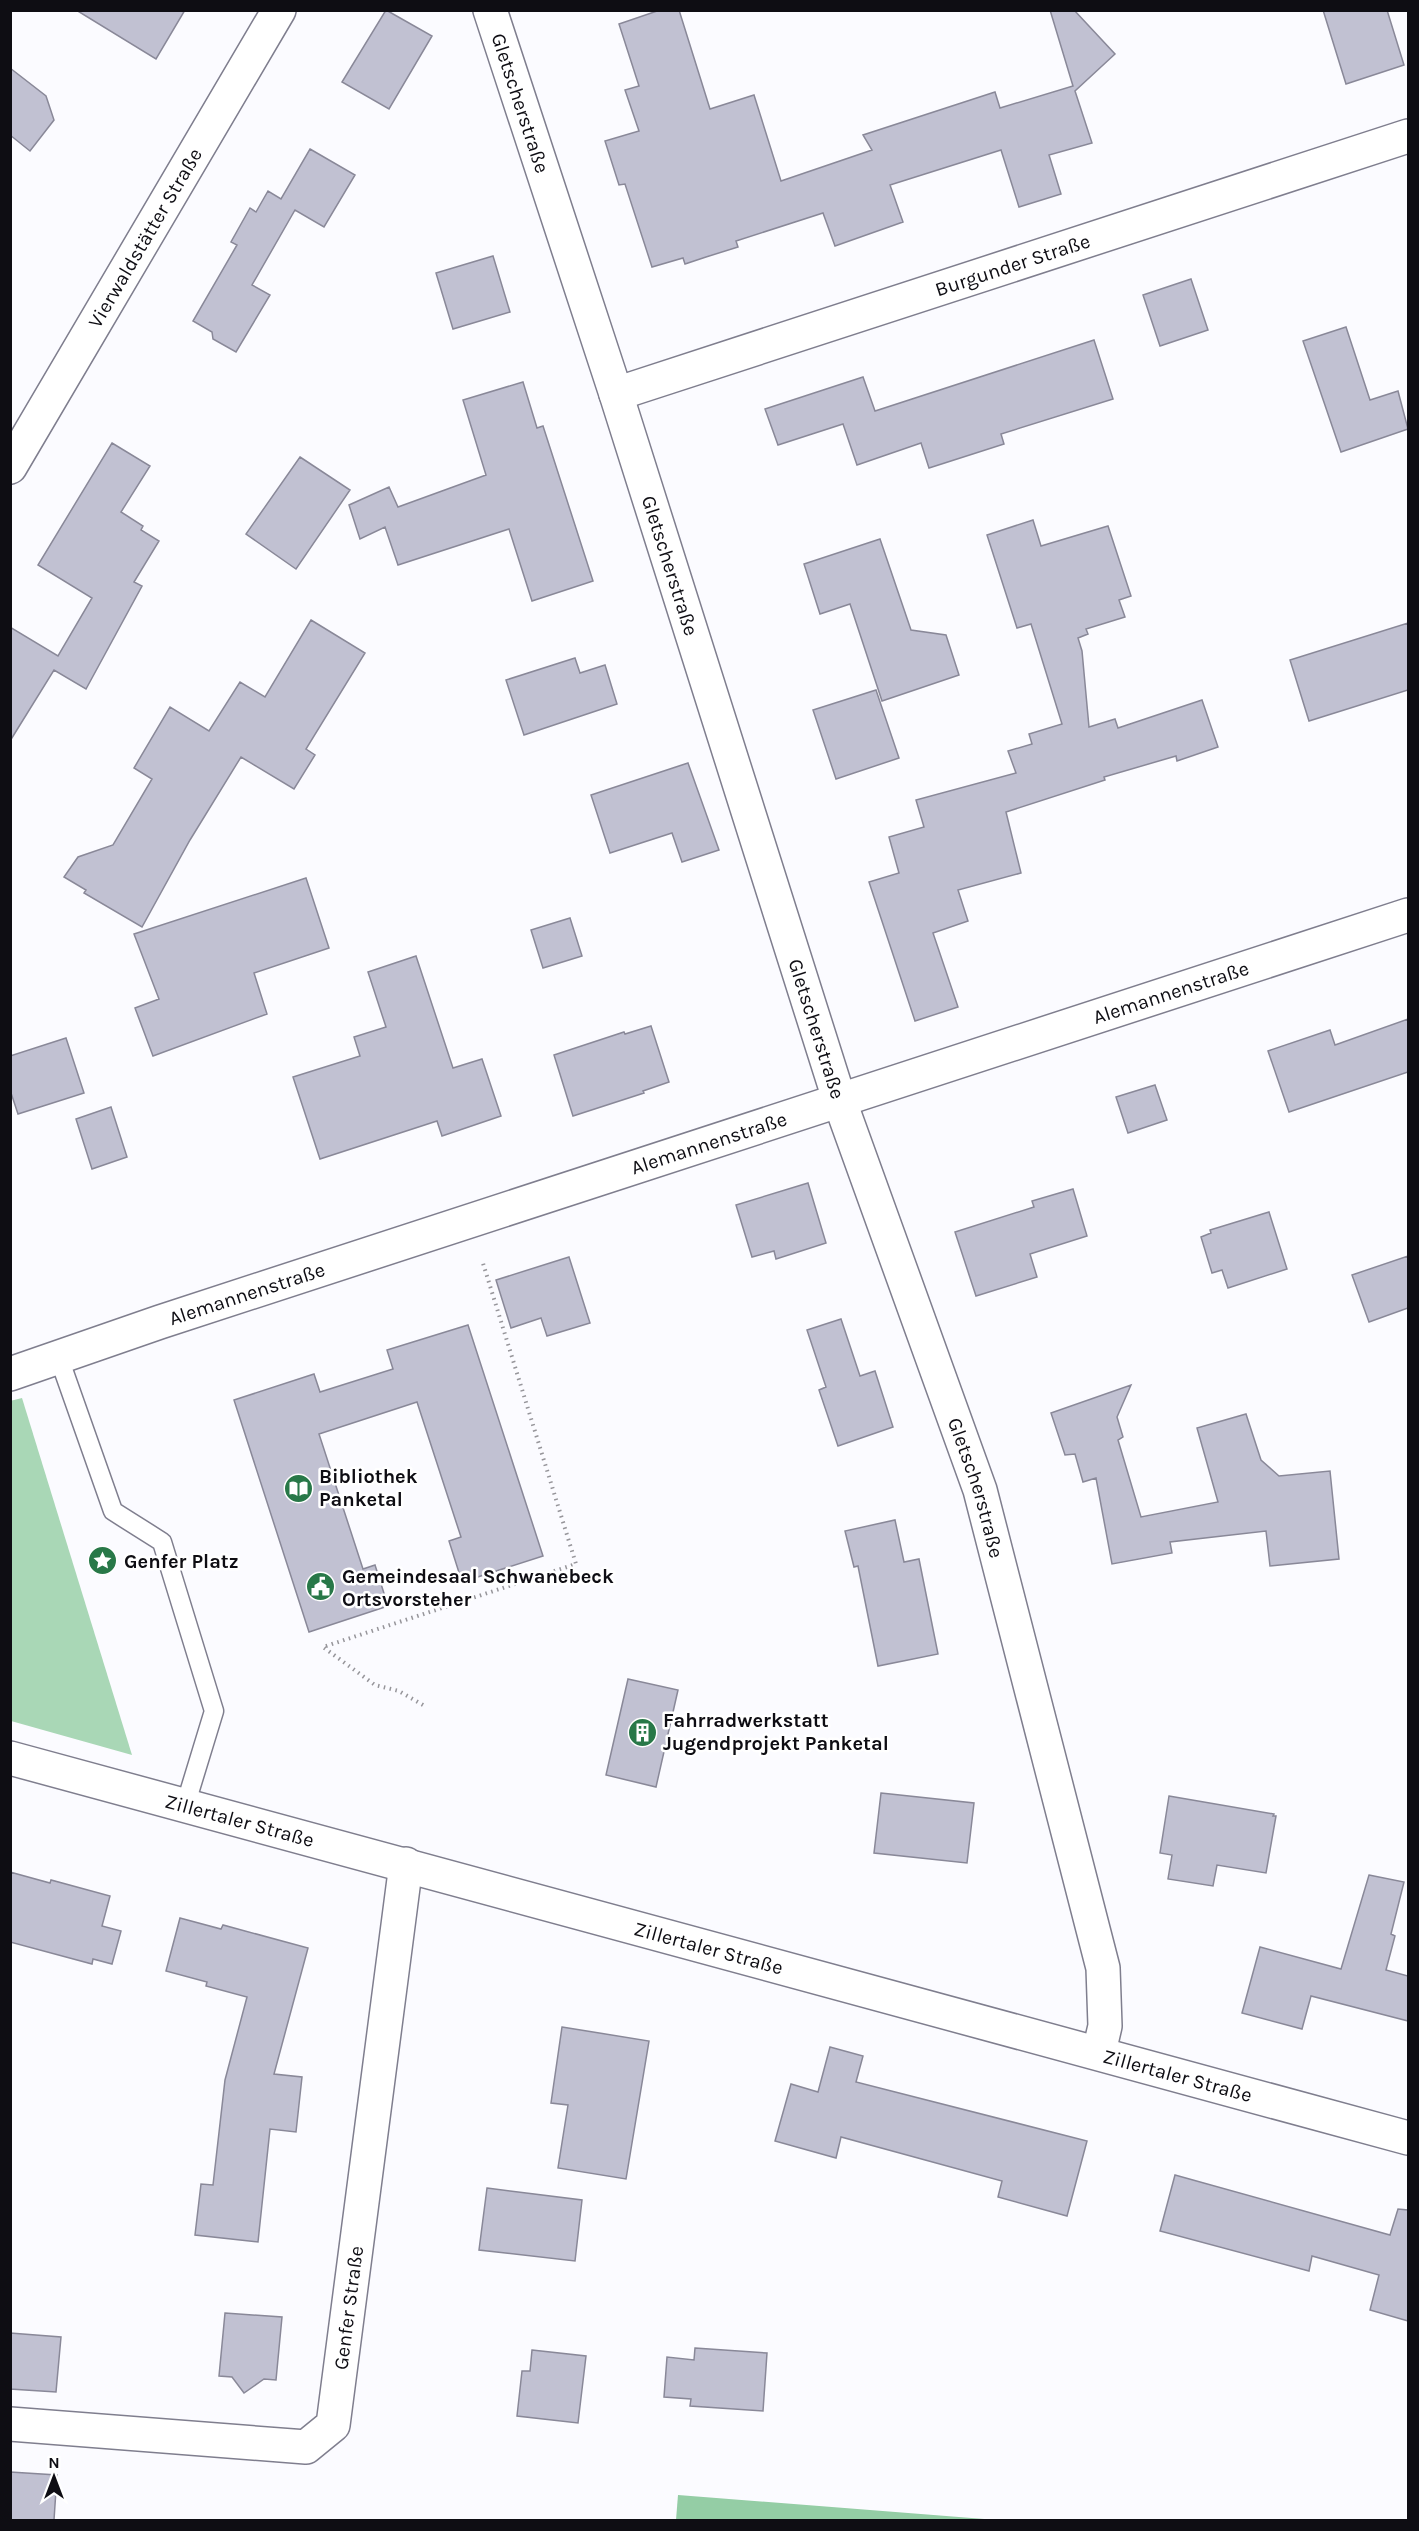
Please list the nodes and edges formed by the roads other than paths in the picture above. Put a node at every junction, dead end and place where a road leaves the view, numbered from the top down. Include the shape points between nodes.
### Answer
1 (279, 10) edge
2 (490, 10) edge
3 (1408, 136) edge
4 (616, 394) junction
5 (10, 467) edge
6 (1408, 915) edge
7 (840, 1102) junction
8 (60, 1358) junction
9 (10, 1374) edge
10 (10, 1758) edge
11 (185, 1806) junction
12 (406, 1864) junction
13 (1099, 2052) junction
14 (1408, 2138) edge
15 (10, 2424) edge

1 - 5 street, Vierwaldstätter Straße
2 - 4 street, Gletscherstraße
3 - 4 street, Burgunder Straße
4 - 7 street, Gletscherstraße
6 - 7 street, Alemannenstraße
7 - 8 street, Alemannenstraße via 160,1322
7 - 13 street, Gletscherstraße via 980,1490 1103,1968 1106,2026
8 - 9 street, Alemannenstraße
8 - 11 lane via 113,1511 162,1542 213,1711
10 - 11 street, Zillertaler Straße
11 - 12 street, Zillertaler Straße
12 - 13 street, Zillertaler Straße
12 - 15 street, Genfer Straße via 333,2425 306,2447
13 - 14 street, Zillertaler Straße

